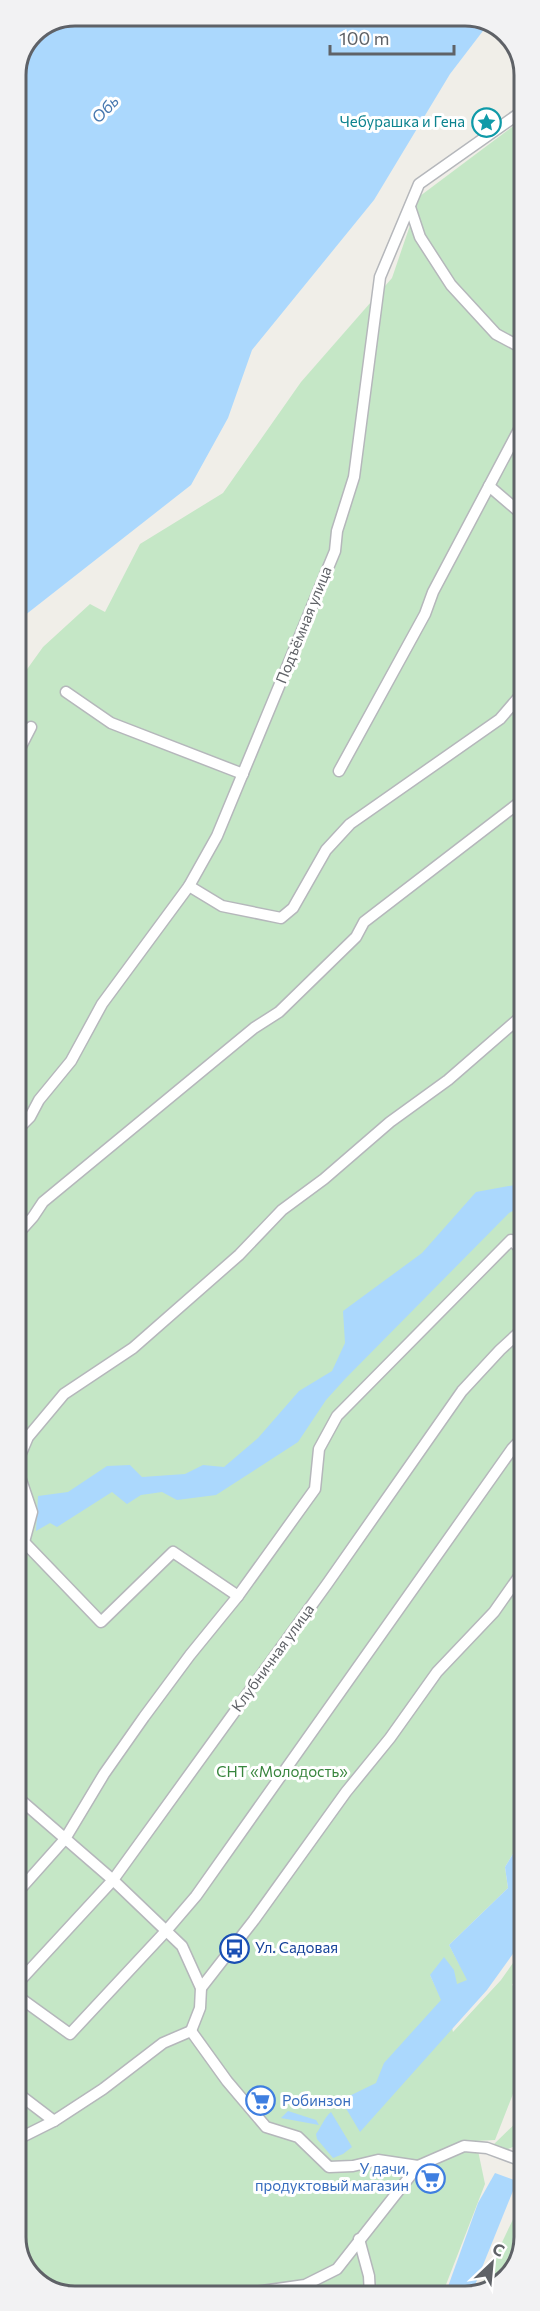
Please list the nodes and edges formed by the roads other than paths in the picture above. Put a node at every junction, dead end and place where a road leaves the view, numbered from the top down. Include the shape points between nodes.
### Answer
1 (514, 117) edge
2 (410, 207) junction
3 (514, 344) edge
4 (514, 439) edge
5 (489, 486) junction
6 (514, 507) edge
7 (66, 692) dead end
8 (514, 703) edge
9 (31, 727) dead end
10 (26, 737) edge
11 (339, 771) dead end
12 (243, 774) junction
13 (514, 807) edge
14 (189, 886) junction
15 (514, 1023) edge
16 (26, 1121) edge
17 (26, 1225) edge
18 (514, 1243) edge
19 (514, 1338) edge
20 (26, 1442) edge
21 (514, 1447) edge
22 (26, 1494) edge
23 (26, 1528) edge
24 (26, 1551) edge
25 (514, 1584) edge
26 (238, 1596) junction
27 (26, 1805) edge
28 (65, 1839) junction
29 (113, 1880) junction
30 (26, 1883) edge
31 (166, 1931) junction
32 (26, 1974) edge
33 (201, 1989) junction
34 (26, 2002) edge
35 (191, 2031) junction
36 (26, 2100) edge
37 (54, 2121) junction
38 (26, 2135) edge
39 (514, 2159) edge
40 (418, 2166) junction
41 (359, 2239) junction
42 (310, 2286) edge
43 (370, 2286) edge

1 - 2 street, Подъёмная улица via 419,184
2 - 3 street via 420,237 451,285 496,334
2 - 12 street, Подъёмная улица via 380,277 354,477 337,531 335,551
4 - 5 street
5 - 6 street
5 - 11 street
7 - 12 street via 111,723
8 - 14 street via 500,719 350,824 326,850 293,908 281,918 222,906
9 - 10 street
12 - 14 street, Подъёмная улица via 217,836
13 - 17 street via 364,922 356,937 279,1012 254,1028 43,1202
14 - 16 street, Подъёмная улица via 102,1004 71,1061
15 - 20 street via 448,1080 282,1210 239,1255 133,1348 64,1394
18 - 26 street via 511,1240 337,1416 319,1449 315,1489
19 - 29 street, Клубничная улица via 462,1391
21 - 31 street via 202,1887
22 - 23 street via 32,1512
24 - 26 street via 101,1622 173,1552
25 - 33 street via 494,1612 437,1671
26 - 28 street via 124,1745
27 - 28 street
28 - 29 street
28 - 30 street
29 - 31 street
29 - 32 street, Клубничная улица
31 - 33 street via 182,1946
31 - 34 street via 70,2034
33 - 35 street via 200,2008
35 - 37 street via 154,2049
35 - 40 street via 266,2127 298,2137 329,2167 378,2160
36 - 37 street
37 - 38 street
39 - 40 street via 487,2148 464,2146
40 - 41 street
41 - 42 street via 337,2269
41 - 43 street

